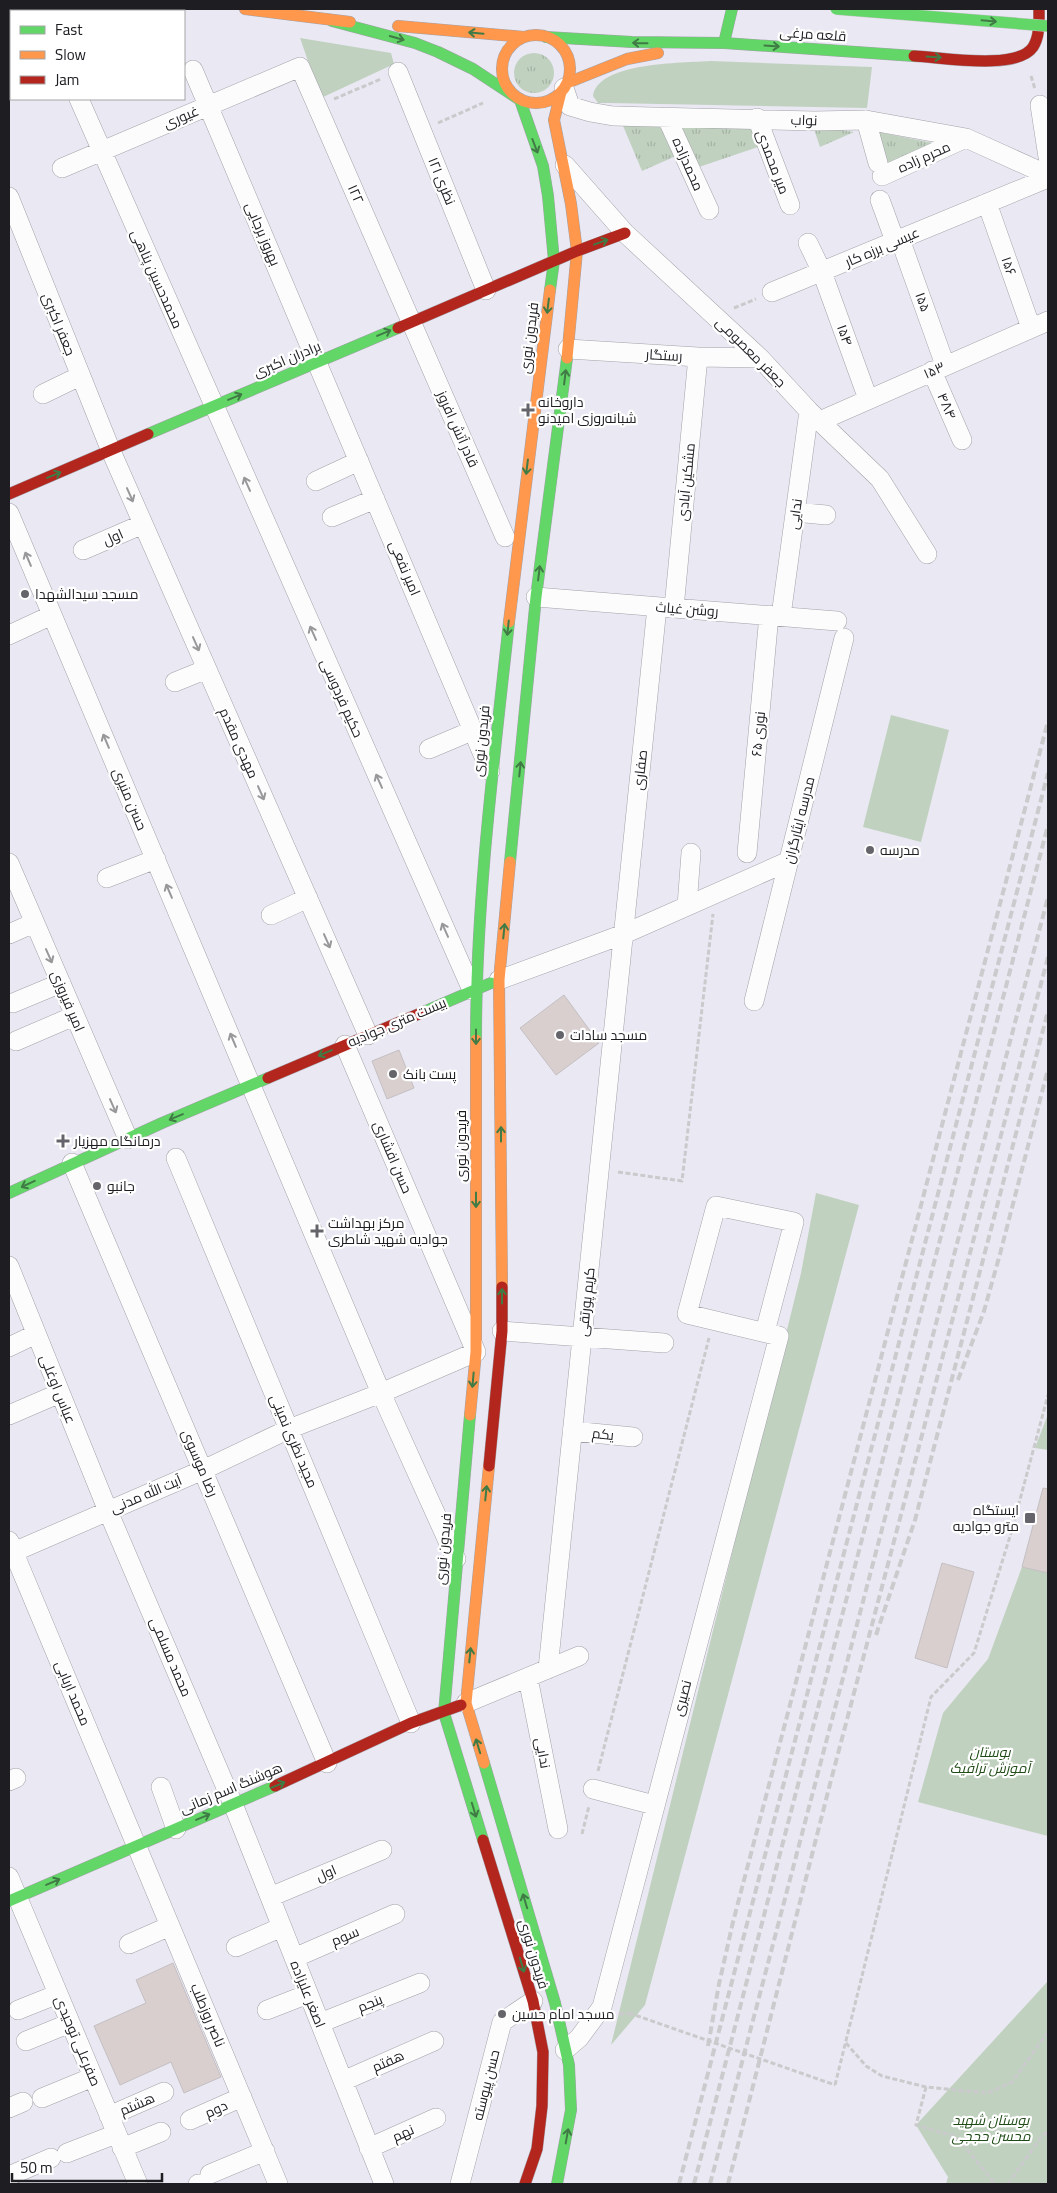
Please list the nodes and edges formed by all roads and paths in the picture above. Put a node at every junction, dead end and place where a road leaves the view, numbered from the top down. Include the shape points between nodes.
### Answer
1 (245, 9) edge
2 (732, 9) edge
3 (836, 9) edge
4 (1039, 9) edge
5 (332, 21) junction
6 (1048, 26) edge
7 (524, 37) junction
8 (546, 37) junction
9 (724, 43) junction
10 (1026, 56) junction
11 (300, 67) joint
12 (193, 70) dead end
13 (398, 72) joint
14 (564, 87) junction
15 (79, 100) edge
16 (520, 100) junction
17 (486, 102) dead end
18 (1040, 105) joint
19 (208, 106) junction
20 (317, 106) junction
21 (667, 118) junction
22 (757, 118) junction
23 (866, 120) junction
24 (421, 130) junction
25 (966, 138) junction
26 (102, 151) junction
27 (1048, 156) edge
28 (561, 161) junction
29 (62, 168) dead end
30 (1048, 176) edge
31 (9, 197) edge
32 (880, 200) dead end
33 (987, 203) junction
34 (790, 205) dead end
35 (709, 210) dead end
36 (625, 233) junction
37 (898, 240) junction
38 (808, 243) dead end
39 (577, 251) junction
40 (554, 261) junction
41 (822, 272) junction
42 (486, 290) junction
43 (772, 292) joint
44 (715, 316) junction
45 (411, 322) junction
46 (1039, 324) edge
47 (556, 348) junction
48 (698, 357) junction
49 (760, 358) junction
50 (317, 362) junction
51 (938, 368) junction
52 (80, 376) junction
53 (43, 394) dead end
54 (868, 399) junction
55 (213, 406) junction
56 (815, 416) junction
57 (962, 440) dead end
58 (110, 451) junction
59 (359, 461) junction
60 (316, 481) dead end
61 (9, 494) edge
62 (376, 499) junction
63 (795, 512) junction
64 (9, 513) edge
65 (826, 515) dead end
66 (332, 517) dead end
67 (143, 524) junction
68 (505, 537) dead end
69 (82, 550) dead end
70 (927, 554) dead end
71 (511, 595) junction
72 (536, 597) junction
73 (666, 607) junction
74 (52, 615) junction
75 (775, 616) junction
76 (837, 621) dead end
77 (9, 634) edge
78 (844, 638) dead end
79 (207, 668) junction
80 (176, 682) dead end
81 (474, 730) junction
82 (429, 749) dead end
83 (492, 775) junction
84 (691, 853) dead end
85 (747, 854) dead end
86 (156, 859) junction
87 (789, 861) junction
88 (9, 863) edge
89 (107, 878) dead end
90 (715, 894) junction
91 (308, 898) junction
92 (687, 906) junction
93 (271, 915) dead end
94 (34, 923) junction
95 (9, 934) edge
96 (624, 934) junction
97 (499, 980) junction
98 (60, 984) junction
99 (474, 989) junction
100 (754, 1001) dead end
101 (13, 1003) dead end
102 (74, 1016) junction
103 (368, 1035) junction
104 (16, 1040) dead end
105 (345, 1045) junction
106 (252, 1085) junction
107 (128, 1139) junction
108 (176, 1158) dead end
109 (72, 1163) junction
110 (599, 1170) junction
111 (9, 1192) edge
112 (9, 1266) edge
113 (713, 1321) junction
114 (502, 1331) junction
115 (36, 1334) junction
116 (772, 1334) junction
117 (582, 1337) junction
118 (664, 1343) dead end
119 (9, 1347) edge
120 (476, 1352) junction
121 (380, 1393) junction
122 (60, 1394) junction
123 (1048, 1395) edge
124 (9, 1415) edge
125 (289, 1428) junction
126 (572, 1431) junction
127 (633, 1437) dead end
128 (203, 1470) junction
129 (108, 1511) junction
130 (10, 1549) edge
131 (457, 1563) junction
132 (579, 1656) dead end
133 (548, 1669) junction
134 (528, 1678) junction
135 (466, 1703) junction
136 (444, 1713) junction
137 (410, 1723) junction
138 (327, 1763) junction
139 (161, 1787) dead end
140 (593, 1789) junction
141 (233, 1804) junction
142 (654, 1804) junction
143 (176, 1829) junction
144 (558, 1829) dead end
145 (582, 1834) dead end
146 (137, 1846) junction
147 (382, 1850) dead end
148 (9, 1877) edge
149 (270, 1897) junction
150 (13, 1899) edge
151 (395, 1914) dead end
152 (170, 1926) junction
153 (282, 1927) junction
154 (128, 1944) dead end
155 (236, 1947) dead end
156 (294, 1958) junction
157 (420, 1983) dead end
158 (58, 1994) junction
159 (308, 1994) junction
160 (533, 2001) junction
161 (18, 2010) dead end
162 (267, 2010) dead end
163 (629, 2013) dead end
164 (70, 2023) junction
165 (320, 2023) junction
166 (1048, 2032) edge
167 (26, 2041) dead end
168 (434, 2041) dead end
169 (846, 2043) junction
170 (566, 2050) junction
171 (543, 2052) junction
172 (93, 2077) junction
173 (343, 2081) junction
174 (926, 2087) junction
175 (164, 2092) dead end
176 (242, 2097) junction
177 (42, 2098) dead end
178 (109, 2116) junction
179 (436, 2118) dead end
180 (190, 2120) dead end
181 (161, 2132) dead end
182 (1048, 2132) edge
183 (119, 2141) junction
184 (369, 2148) junction
185 (538, 2149) junction
186 (265, 2151) junction
187 (9, 2176) edge
188 (202, 2181) edge
189 (138, 2184) edge
190 (278, 2184) edge
191 (384, 2184) edge
192 (460, 2184) edge
193 (525, 2184) edge
194 (539, 2184) edge
195 (557, 2184) edge
196 (995, 2184) edge
197 (1008, 2184) edge

1 - 5 main road
2 - 9 main road
3 -> 6 main road, bridge
4 - 10 main road via 1036,45
7 -> 5 main road
5 -> 16 main road via 438,52 473,69
7 - 8 main road
7 - 16 main road via 514,42 502,61 504,83
9 -> 8 main road, قلعه مرغی
8 - 14 main road via 564,50 568,60 570,72
9 -> 10 main road, قلعه مرغی via 997,61
9 - 14 main road via 627,58
10 - 18 path
11 - 19 street, غیوری
11 - 20 street, ۱۲۲
12 - 19 street, بهروز برجایی
13 - 20 path
13 - 24 street, نظری ۱۲۱
14 - 16 main road via 552,99 542,103
14 - 21 street, نواب via 570,106 613,116
14 - 28 main road, فریدون نوری via 554,120
15 - 26 street, محمدحسین پناهی
16 -> 40 main road, فریدون نوری via 543,166
17 - 24 path
18 - 27 street
19 - 26 street, غیوری
19 - 50 street, بهروز برجایی
20 - 45 street, ۱۲۲
21 - 22 street, نواب
21 - 35 street, محمدزاده
22 - 23 street, نواب
22 - 34 street, میر محمدی
23 - 25 street, نواب
23 - 25 street, محرم زاده via 880,169
24 - 42 street, نظری ۱۲۱
25 - 30 street, نواب
26 - 29 street, غیوری
26 - 55 street, محمدحسین پناهی
28 - 36 street, جعفر معصومی
28 - 39 main road, فریدون نوری
30 - 33 street, عیسی برزه کار
31 - 52 street, جعفر اکبری
32 - 37 street, ۱۵۵
33 - 37 street, عیسی برزه کار
33 - 46 street, ۱۵۶
39 -> 36 main road, برادران اکبری
36 - 44 street, جعفر معصومی
37 - 41 street, عیسی برزه کار
37 - 51 street, ۱۵۵
38 - 41 street, ۱۵۴
39 - 40 main road, برادران اکبری
39 - 47 main road, فریدون نوری
40 - 42 main road, برادران اکبری
40 -> 47 main road, فریدون نوری
41 - 43 street, عیسی برزه کار
41 - 54 street, ۱۵۴
42 - 45 main road, برادران اکبری
43 - 44 path
44 - 49 street, جعفر معصومی
50 -> 45 main road, برادران اکبری
45 - 68 street, قادر آتش افروز
46 - 51 street, ۱۵۳
47 - 48 street, رستگار
47 -> 71 main road, فریدون نوری
72 -> 47 main road, فریدون نوری
48 - 49 street, رستگار
48 - 73 street, مشکین آبادی
49 - 56 street, جعفر معصومی
55 -> 50 main road, برادران اکبری
50 - 59 street, امیر نفعی
51 - 54 street, ۱۵۳
51 - 57 street, ۴۸۴
52 - 53 street
52 - 58 street, جعفر اکبری
54 - 56 street, ۱۵۳
55 - 58 main road, برادران اکبری
99 -> 55 street, حکیم فردوسی
56 - 63 street, ندایی
56 - 70 street, جعفر معصومی via 880,479
61 -> 58 main road, برادران اکبری
58 -> 67 street, مهدی مقدم
59 - 60 street
59 - 62 street, امیر نفعی
62 - 66 street
62 - 81 street, امیر نفعی via 413,570
63 - 65 street
63 - 75 street, ندایی
74 -> 64 street, حسن منیری
67 - 69 street, اول
67 -> 79 street, مهدی مقدم
71 - 72 main road
71 -> 83 main road, فریدون نوری
72 - 73 street, روشن غیاث
97 -> 72 main road, فریدون نوری
73 - 75 street, روشن غیاث
73 - 96 street, صفاری
74 - 77 street
86 -> 74 street, حسن منیری
75 - 76 street, روشن غیاث
75 - 85 street, نوری ۶۵
78 - 87 street, مدرسه ایثارگران
79 - 80 street
79 -> 91 street, مهدی مقدم
81 - 82 street
81 - 83 street, امیر نفعی
83 - 99 main road, فریدون نوری
84 - 92 street
86 - 89 street
106 -> 86 street, حسن منیری
87 - 90 street, بیست متری جوادیه
87 - 100 street, مدرسه ایثارگران
88 - 94 street, امیر فیروزی
90 - 92 street, بیست متری جوادیه
90 - 110 path via 682,1182
91 - 93 street
91 -> 103 street, مهدی مقدم
92 - 96 street, بیست متری جوادیه
94 - 95 street
94 -> 98 street, امیر فیروزی
96 - 97 street, بیست متری جوادیه
96 - 110 street, کریم پورتقی
97 - 99 main road, بیست متری جوادیه
114 -> 97 main road, فریدون نوری
98 - 101 street
98 - 102 street, امیر فیروزی
99 - 103 main road, بیست متری جوادیه
99 -> 120 main road, فریدون نوری
102 - 104 street
102 -> 107 street, امیر فیروزی
103 - 105 main road, بیست متری جوادیه
105 -> 106 main road, بیست متری جوادیه
105 - 120 street, حسن افشاری
106 -> 107 main road, بیست متری جوادیه
106 - 121 street, حسن منیری
107 - 109 main road, بیست متری جوادیه
108 - 125 street, مجید نظری نمینی
109 -> 111 main road, بیست متری جوادیه
109 - 128 street, رضا موسوی
110 - 117 street, کریم پورتقی
112 - 115 street, عباس اوغلی
113 - 116 street
113 - 116 street, نصیری via 687,1314 716,1206 794,1222
113 - 140 path
114 - 117 street
135 -> 114 main road, فریدون نوری
115 - 119 street
115 - 122 street, عباس اوغلی
116 - 142 street, نصیری
117 - 118 street
117 - 126 street, کریم پورتقی
120 - 121 street, آیت‌ الله مدنی
120 -> 131 main road, فریدون نوری
121 - 125 street, آیت‌ الله مدنی
121 - 131 street, حسن منیری
122 - 124 street
122 - 129 street, عباس اوغلی
123 - 169 path via 974,1653 931,1697
125 - 128 street, آیت‌ الله مدنی
125 - 137 street, مجید نظری نمینی
126 - 127 street, یکم
126 - 133 street, کریم پورتقی
128 - 129 street, آیت‌ الله مدنی
128 - 138 street, رضا موسوی
129 - 130 street, آیت‌ الله مدنی
129 - 141 street, محمد مسلمی
130 - 146 street, محمد اربابی
131 - 136 main road, فریدون نوری
132 - 133 street
133 - 134 street
134 - 135 street
134 - 144 street, ندایی
135 - 136 main road, هوشنگ اسم زمانی
170 -> 135 main road, فریدون نوری
136 - 137 main road, هوشنگ اسم زمانی
136 -> 160 main road, فریدون نوری
137 - 138 main road, هوشنگ اسم زمانی
141 -> 138 main road, هوشنگ اسم زمانی
139 - 143 street
140 - 142 street
140 - 145 path
143 -> 141 main road, هوشنگ اسم زمانی
141 - 149 street, اصغر علیزاده
142 - 170 street, نصیری via 602,2007
143 - 146 main road, هوشنگ اسم زمانی
150 -> 146 main road, هوشنگ اسم زمانی
146 - 152 street, ناصر روزطلب
147 - 149 street, اول
148 - 150 street, صفرعلی توحیدی
149 - 153 street, اصغر علیزاده
150 - 158 street, صفرعلی توحیدی
151 - 156 street, سوم
152 - 154 street
152 - 176 street, ناصر روزطلب
153 - 155 street
153 - 156 street, اصغر علیزاده
156 - 159 street, اصغر علیزاده
157 - 165 street, پنجم
158 - 161 street
158 - 164 street, صفرعلی توحیدی
159 - 162 street
159 - 165 street, اصغر علیزاده
160 - 171 main road, فریدون نوری
160 - 192 street, حسن پیوسته via 502,2022
163 - 169 path, bridge via 835,2085
164 - 167 street
164 - 172 street, صفرعلی توحیدی
165 - 173 street, اصغر علیزاده
166 - 174 path via 1012,2082 988,2093
168 - 173 street, هفتم
169 - 174 path via 866,2066 882,2076
170 - 171 main road
195 -> 170 main road, فریدون نوری via 568,2130 571,2086
171 - 185 main road, فریدون نوری
172 - 177 street
172 - 178 street, صفرعلی توحیدی
173 - 184 street, اصغر علیزاده
174 - 196 path via 916,2125 956,2137
175 - 178 street, هشتم
176 - 180 street, دوم
176 - 186 street, ناصر روزطلب
178 - 183 street, صفرعلی توحیدی
179 - 184 street, نهم
181 - 183 street
182 - 197 path
183 - 187 street via 59,2156
183 - 189 street, صفرعلی توحیدی
184 - 191 street, اصغر علیزاده
185 - 193 main road, فریدون نوری
185 - 194 main road
186 - 188 street
186 - 190 street, ناصر روزطلب

